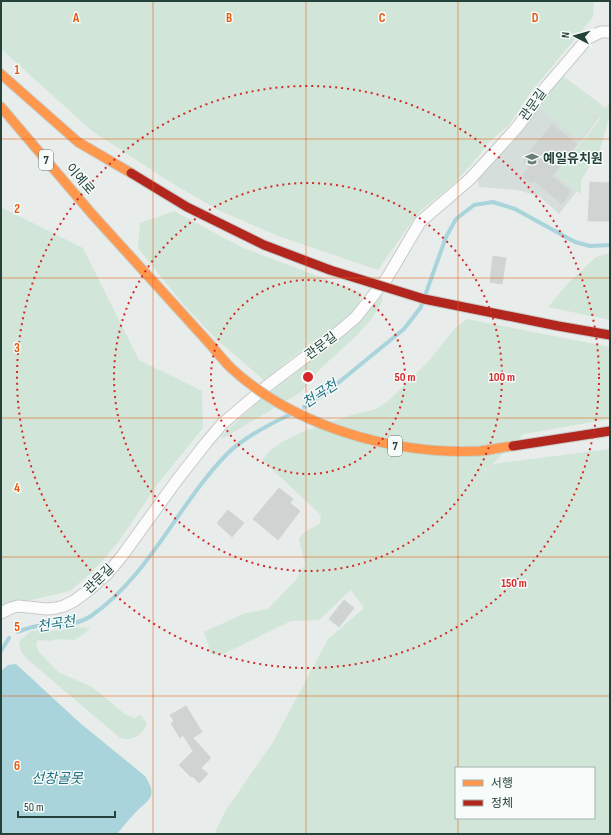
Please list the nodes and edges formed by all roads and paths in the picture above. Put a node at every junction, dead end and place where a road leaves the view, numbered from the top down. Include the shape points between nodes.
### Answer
1 (610, 32) edge
2 (1, 74) edge
3 (1, 107) edge
4 (610, 335) edge
5 (610, 431) edge
6 (1, 613) edge

1 - 6 street, 관문길 via 601,32 588,38 504,142 470,179 420,222 387,278 356,317 222,424 184,470 107,574 89,590 64,606 18,606
2 - 4 highway, 이예로, bridge via 78,142 187,207 264,245 330,270 424,299
3 - 5 highway, 이예로 / 7, bridge via 92,214 235,371 271,398 306,418 349,434 422,450 475,451

